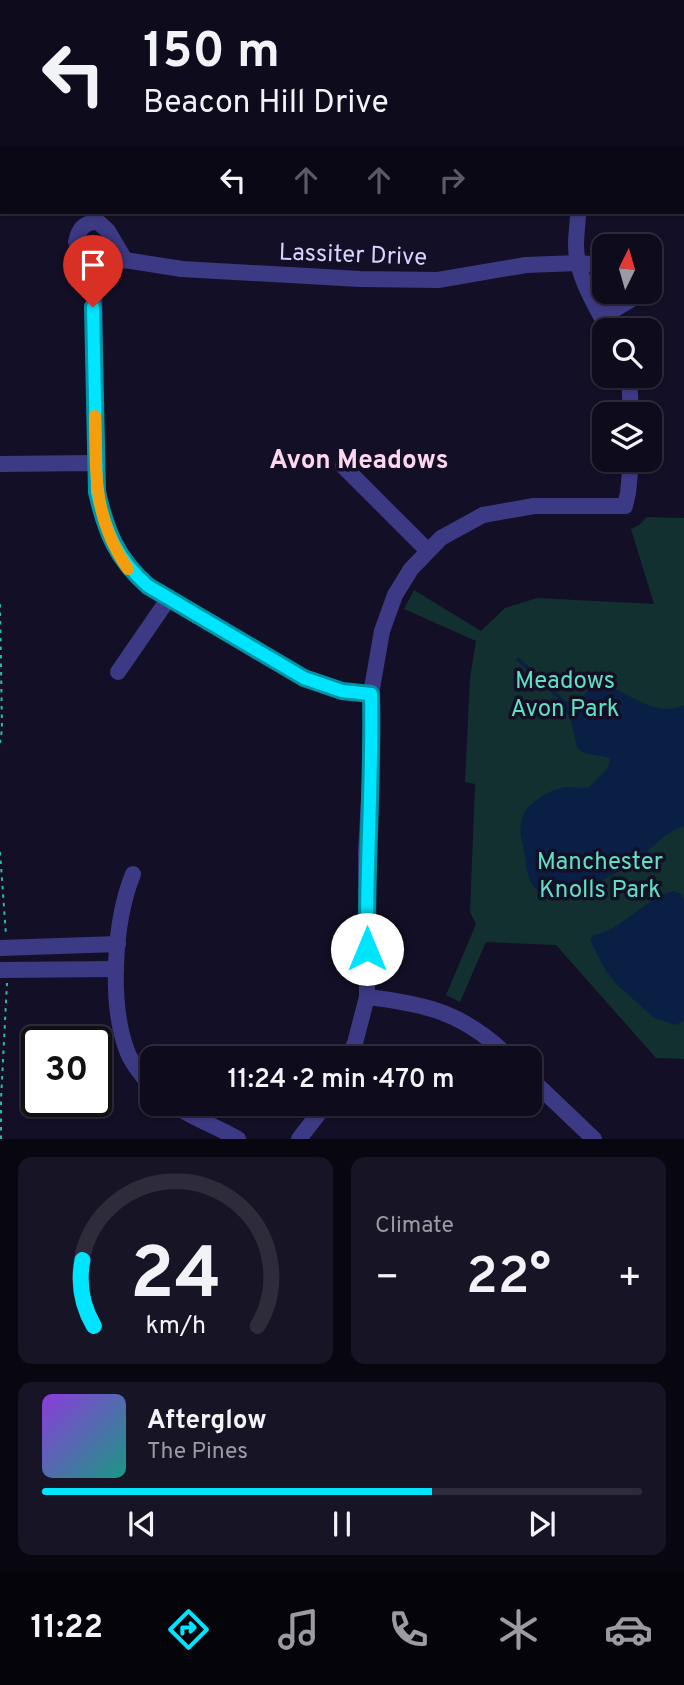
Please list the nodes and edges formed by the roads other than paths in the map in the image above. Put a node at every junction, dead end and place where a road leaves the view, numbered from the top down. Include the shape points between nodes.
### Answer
1 (578, 214) edge
2 (125, 260) junction
3 (578, 263) junction
4 (592, 264) edge
5 (98, 276) junction
6 (629, 304) edge
7 (602, 318) edge
8 (612, 318) edge
9 (96, 463) junction
10 (0, 464) edge
11 (343, 467) dead end
12 (630, 472) edge
13 (427, 550) junction
14 (169, 598) junction
15 (117, 672) dead end
16 (371, 694) junction
17 (133, 874) dead end
18 (118, 944) junction
19 (56, 946) junction
20 (3, 948) edge
21 (116, 969) junction
22 (3, 970) edge
23 (57, 970) junction
24 (367, 998) junction
25 (354, 1046) edge
26 (498, 1046) edge
27 (140, 1073) edge
28 (542, 1089) edge
29 (192, 1116) edge
30 (317, 1116) edge
31 (238, 1139) edge
32 (299, 1139) edge
33 (594, 1139) edge

1 - 3 street
2 - 3 street, Lassiter Drive via 189,269 438,280 526,265
2 - 5 street via 109,265
2 - 5 street via 97,221 85,224 76,242
3 - 4 street, Lassiter Drive
3 - 7 street
5 - 9 street via 93,307
6 - 8 street
9 - 10 street
9 - 14 street via 97,492 118,554 148,586
11 - 13 street
12 - 13 street via 625,506 502,510 468,521
13 - 16 street via 395,595 382,631
14 - 15 street
14 - 16 street via 304,678 342,691
16 - 24 street
17 - 18 street via 120,912
18 - 19 street
18 - 21 street
19 - 20 street
19 - 23 street
21 - 23 street
21 - 27 street via 120,1024
22 - 23 street
24 - 25 street
24 - 26 street via 439,1010 487,1035
28 - 33 street
29 - 31 street
30 - 32 street

